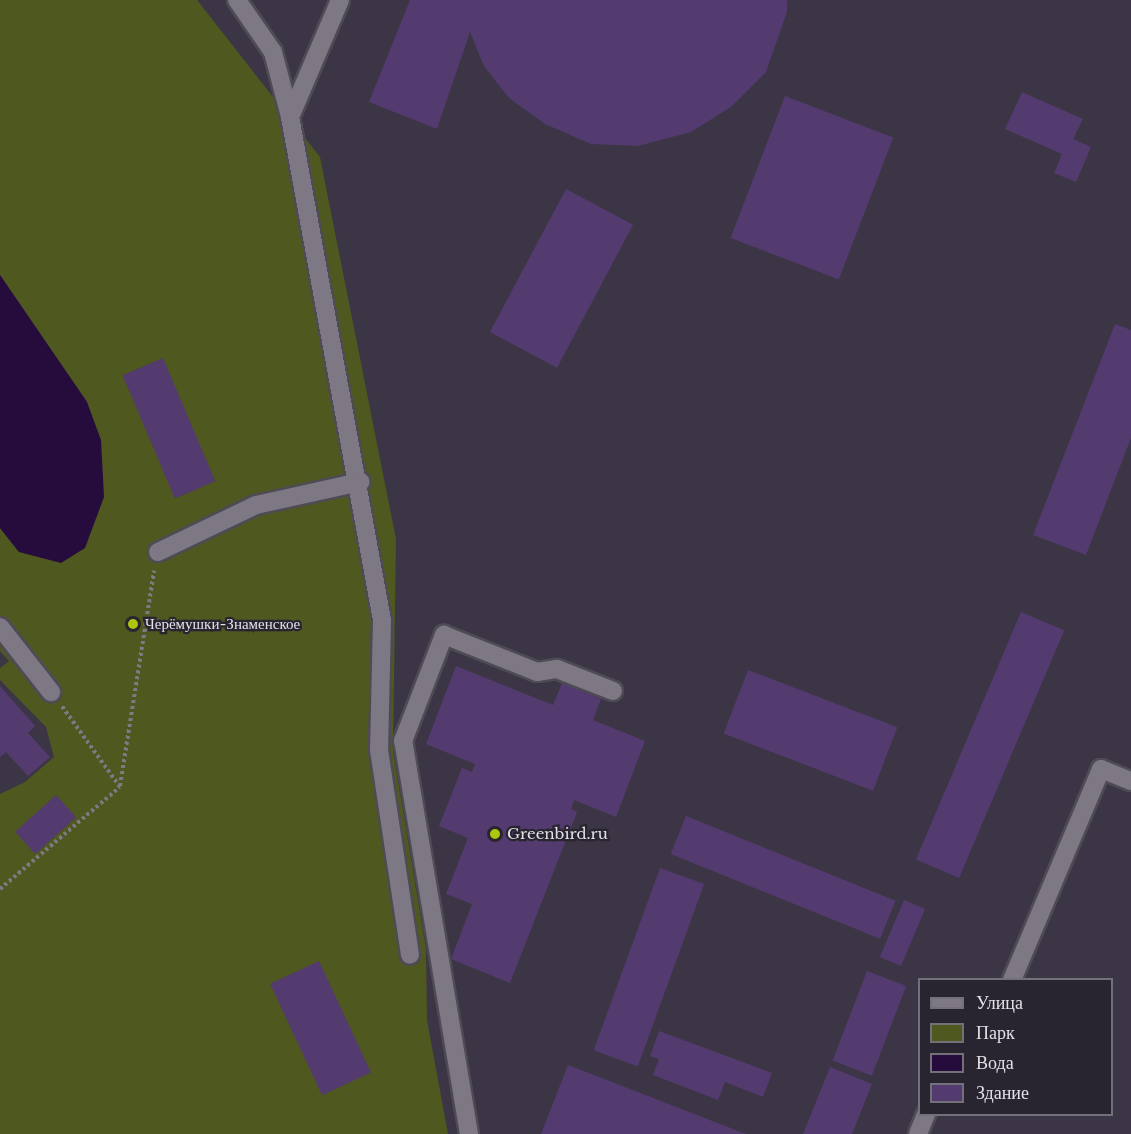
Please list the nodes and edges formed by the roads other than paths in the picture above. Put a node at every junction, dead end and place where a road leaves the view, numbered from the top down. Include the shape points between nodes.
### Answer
1 (237, 0) edge
2 (340, 0) edge
3 (290, 117) junction
4 (360, 482) junction
5 (158, 552) road end
6 (0, 627) edge
7 (613, 691) dead end
8 (51, 692) road end
9 (1131, 781) edge
10 (410, 956) dead end
11 (1013, 978) edge
12 (925, 1116) edge
13 (469, 1134) edge
14 (918, 1134) edge

1 - 3 lane via 273,52
2 - 3 lane
3 - 4 lane
4 - 5 lane via 256,505
4 - 10 lane via 382,620 379,750
6 - 8 lane
7 - 13 lane via 557,669 537,672 444,635 403,741
9 - 11 lane via 1101,769
12 - 14 lane

